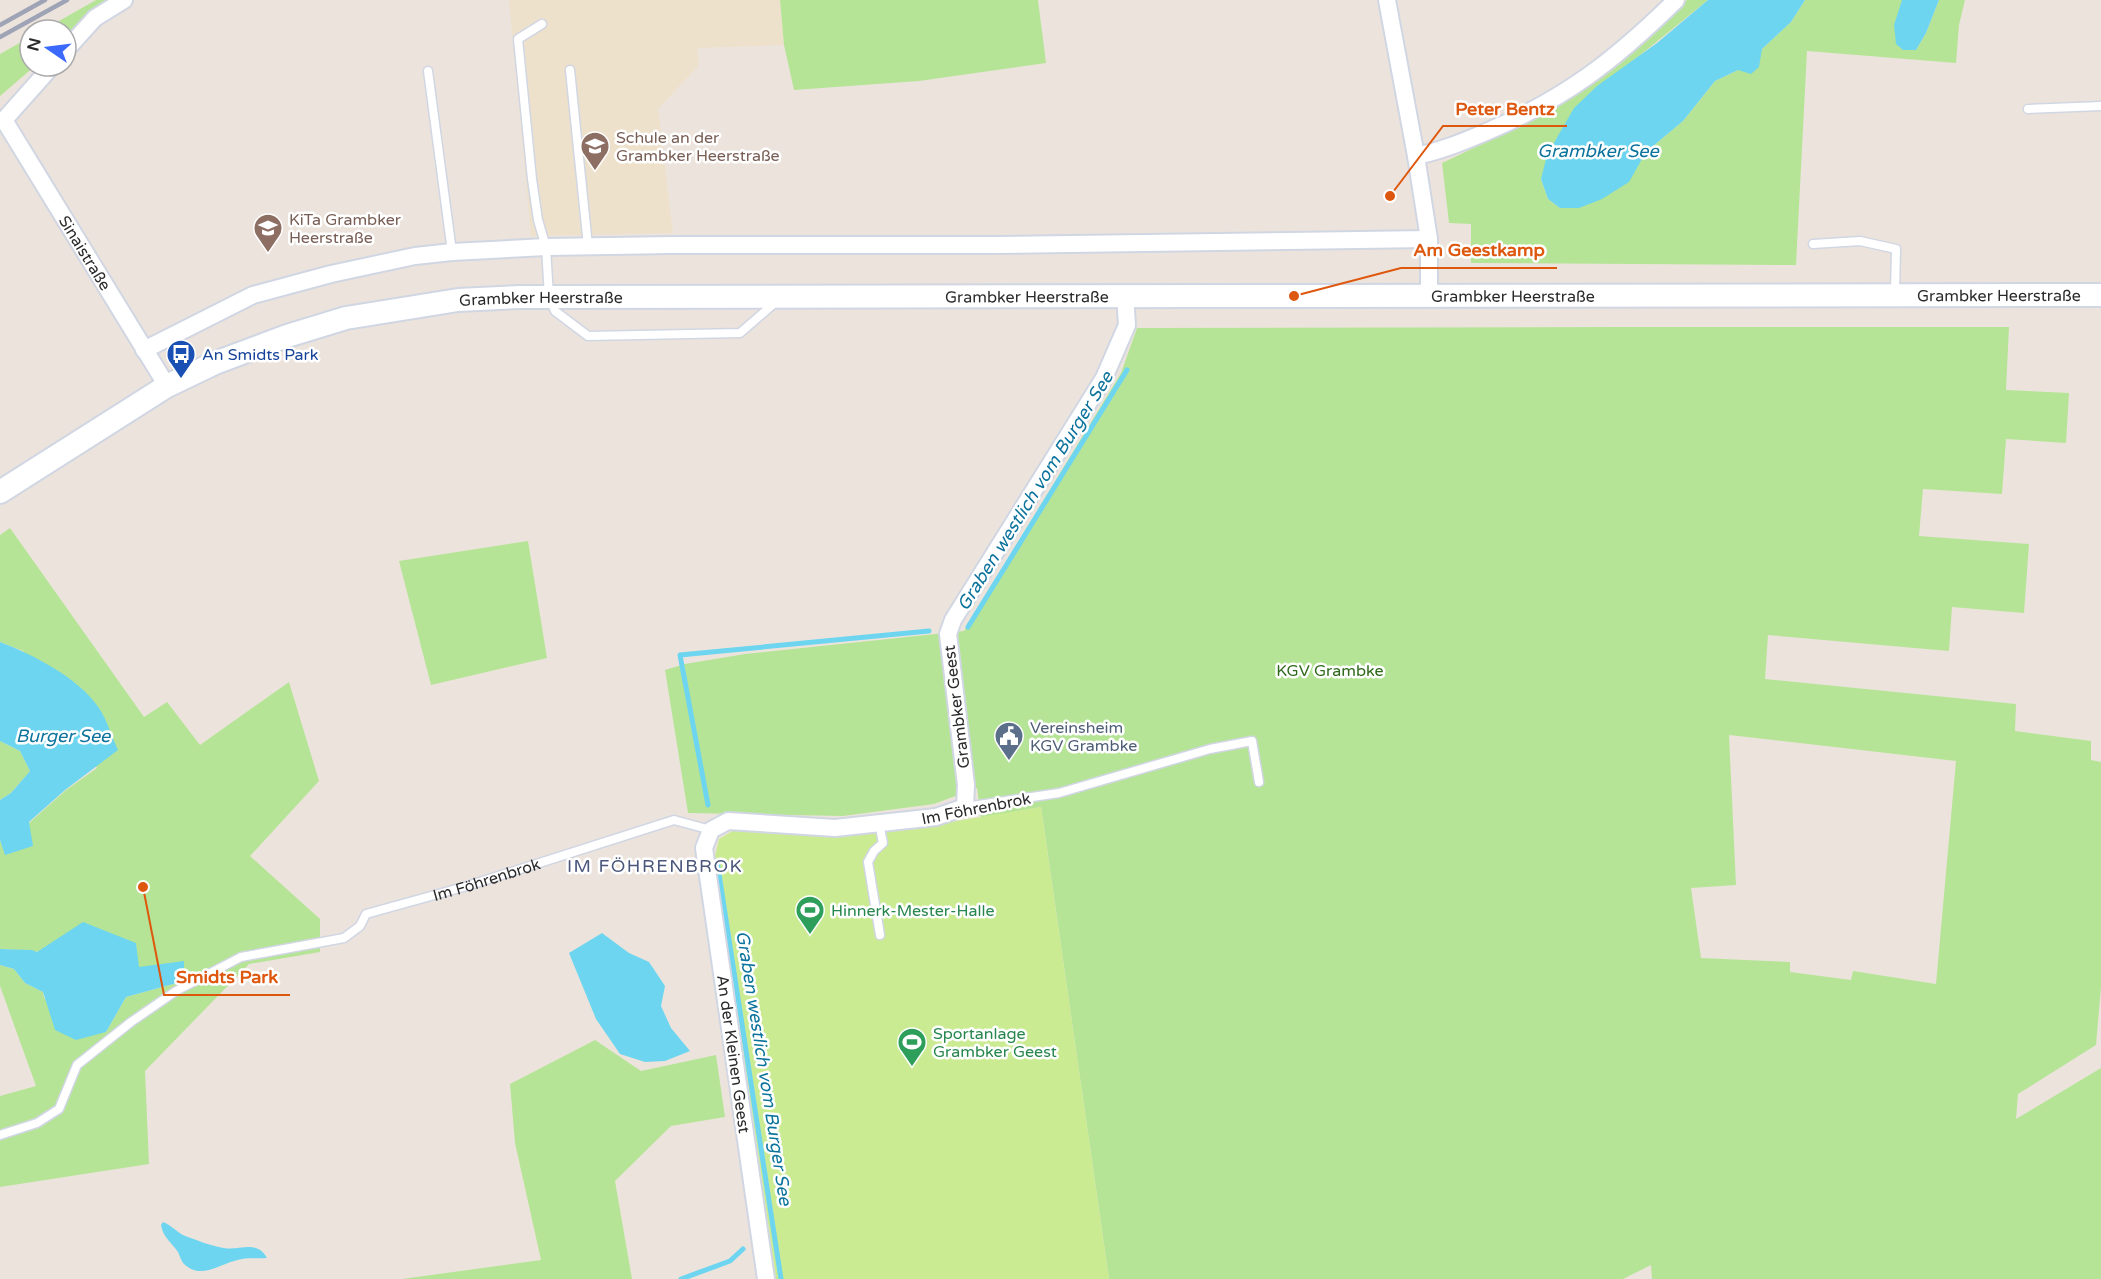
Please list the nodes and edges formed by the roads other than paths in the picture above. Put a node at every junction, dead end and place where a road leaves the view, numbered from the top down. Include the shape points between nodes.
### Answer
1 (124, 0) edge
2 (1387, 0) edge
3 (1676, 0) edge
4 (542, 24) dead end
5 (78, 37) edge
6 (570, 70) dead end
7 (428, 71) dead end
8 (41, 78) edge
9 (2101, 106) edge
10 (2028, 109) dead end
11 (1416, 156) junction
12 (1430, 239) junction
13 (1813, 244) dead end
14 (588, 246) junction
15 (546, 247) junction
16 (452, 252) junction
17 (1895, 295) junction
18 (2101, 295) edge
19 (1125, 296) junction
20 (1429, 296) junction
21 (549, 297) junction
22 (782, 297) junction
23 (144, 350) junction
24 (167, 386) junction
25 (3, 485) edge
26 (1259, 782) dead end
27 (966, 807) junction
28 (879, 823) junction
29 (711, 830) junction
30 (880, 935) dead end
31 (0, 1135) edge
32 (766, 1279) edge

1 - 5 street via 95,18
2 - 11 street
3 - 11 street via 1635,41 1552,101 1443,150
4 - 15 lane via 518,39 532,180
6 - 14 lane
7 - 16 lane
8 - 23 street, Sinaistraße via 4,120
9 - 10 lane
11 - 12 street
12 - 14 street
12 - 20 street
13 - 17 lane via 1860,241 1896,249
14 - 15 street
15 - 16 street
15 - 21 lane
16 - 23 street via 331,274 253,295
17 - 18 main road, Grambker Heerstraße
17 - 20 main road, Grambker Heerstraße
19 - 20 main road, Grambker Heerstraße
19 - 22 main road, Grambker Heerstraße
19 - 27 street, Grambker Geest via 1127,325 1104,378 953,620 948,634
21 - 22 main road, Grambker Heerstraße
21 - 22 lane via 555,311 588,336 740,333
21 - 24 main road, Grambker Heerstraße via 458,300 346,318 286,336
23 - 24 street, Sinaistraße
24 - 25 main road, Grambker Heerstraße
26 - 27 lane, Im Föhrenbrok via 1252,741 1210,749 1059,793
27 - 28 street, Im Föhrenbrok via 936,817
28 - 29 street, Im Föhrenbrok via 835,828 728,821
28 - 30 lane via 883,843 868,862
29 - 31 lane, Im Föhrenbrok via 674,820 366,914 360,926 344,938 241,957 176,991 77,1065 59,1109 37,1123
29 - 32 street, An der Kleinen Geest via 704,848

